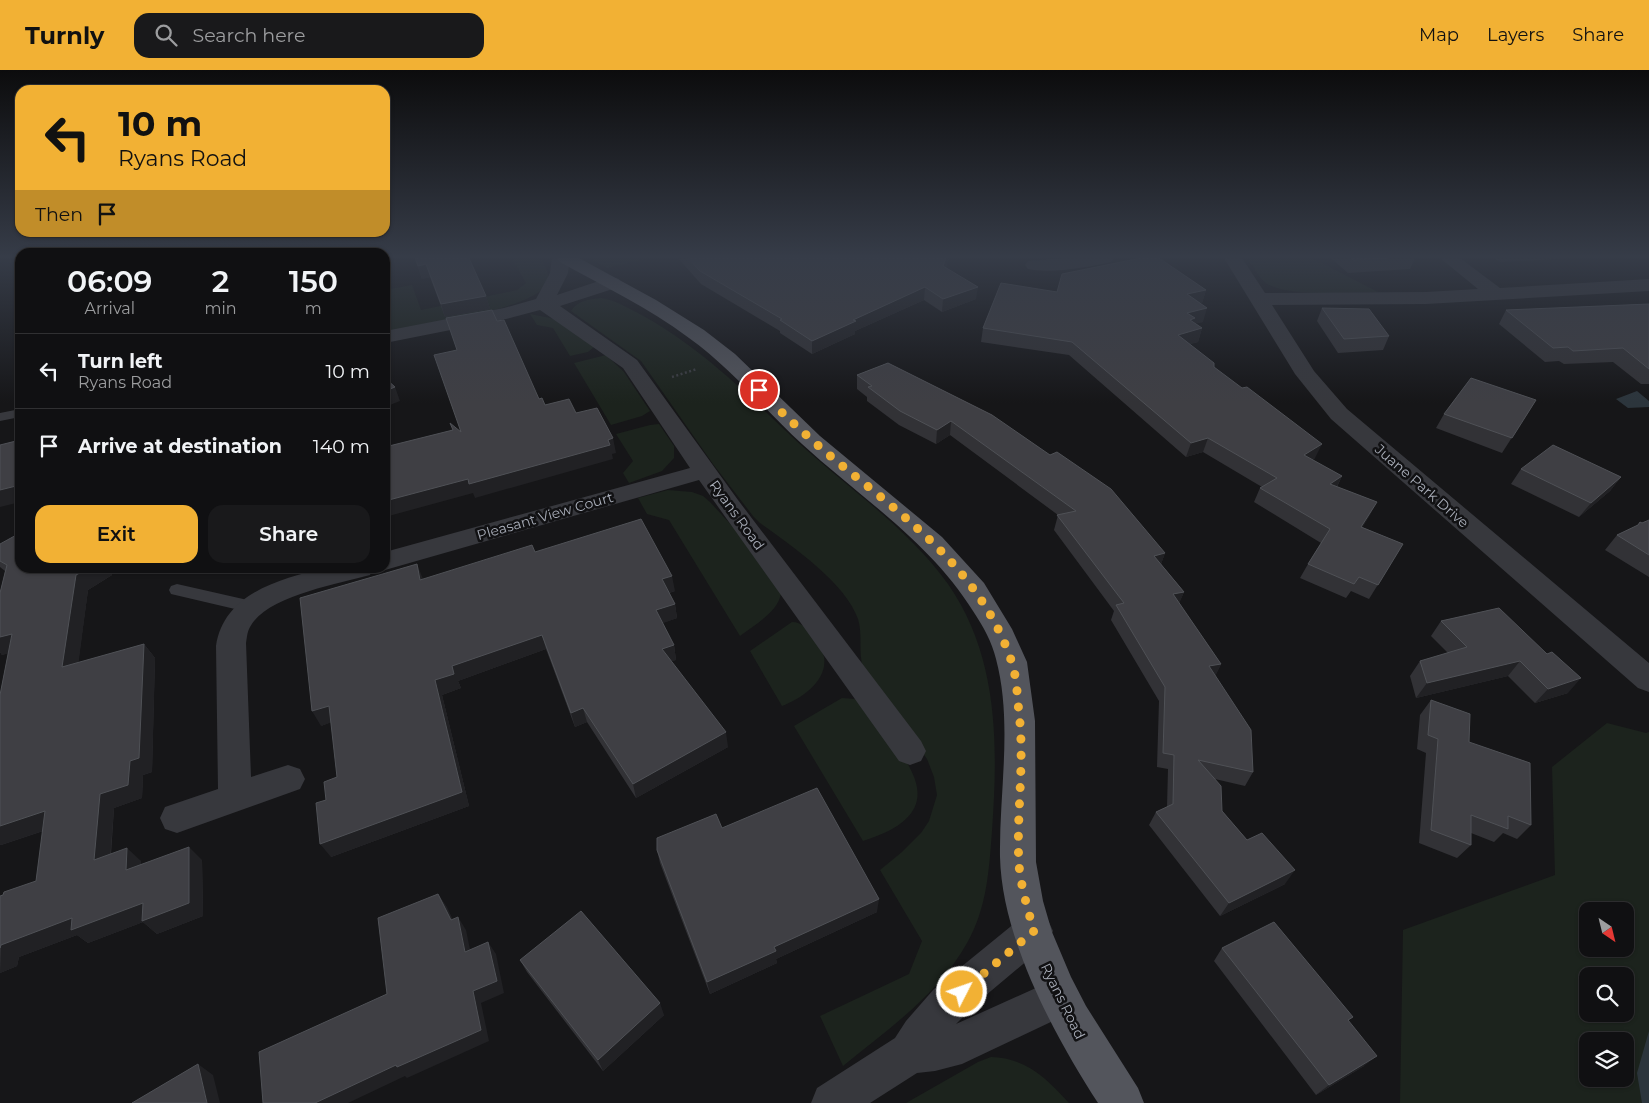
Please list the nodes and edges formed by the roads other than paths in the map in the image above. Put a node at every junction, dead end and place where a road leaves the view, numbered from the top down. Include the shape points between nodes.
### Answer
1 (531, 306) edge
2 (548, 306) edge
3 (649, 306) edge
4 (1264, 306) edge
5 (390, 336) edge
6 (15, 414) edge
7 (0, 417) edge
8 (705, 471) junction
9 (390, 560) edge
10 (342, 573) edge
11 (177, 590) dead end
12 (252, 607) junction
13 (1649, 680) edge
14 (910, 751) dead end
15 (288, 778) dead end
16 (235, 798) junction
17 (176, 818) dead end
18 (1034, 931) junction
19 (1058, 998) junction
20 (910, 1053) junction
21 (832, 1103) edge
22 (1123, 1103) edge

1 - 5 street
2 - 8 street, Ryans Road via 630,364
3 - 18 main road, Ryans Road via 697,335 813,442 901,512 935,543 981,598 1011,659 1016,687 1020,723 1019,866
4 - 13 street, Juane Park Drive via 1306,374 1339,414
6 - 7 lane
8 - 9 street, Pleasant View Court
8 - 14 street, Ryans Road
10 - 12 street via 289,588
11 - 12 lane
12 - 16 street via 238,621 231,646
15 - 16 street
16 - 17 street
18 - 19 main road, Ryans Road
18 - 20 street via 933,1019 919,1035
19 - 20 street via 962,1043
19 - 22 main road, Ryans Road via 1089,1053
20 - 21 street

